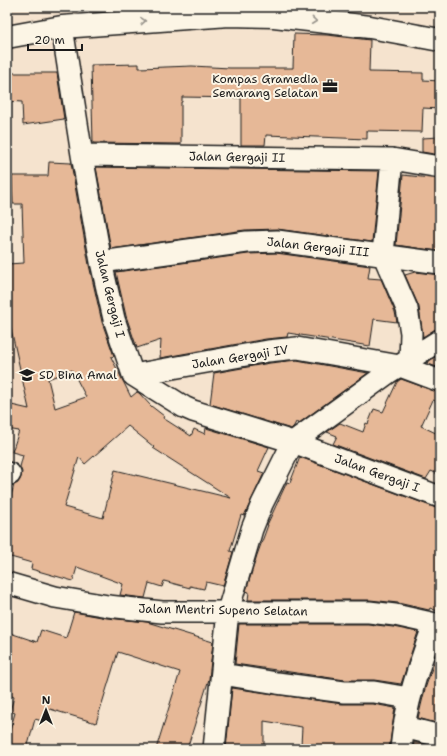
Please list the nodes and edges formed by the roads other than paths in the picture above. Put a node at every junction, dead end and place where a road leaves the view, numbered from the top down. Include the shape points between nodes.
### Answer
1 (62, 28) junction
2 (7, 37) edge
3 (440, 40) edge
4 (82, 155) junction
5 (392, 159) junction
6 (440, 168) edge
7 (383, 254) junction
8 (101, 262) junction
9 (440, 262) edge
10 (440, 340) edge
11 (405, 363) junction
12 (133, 375) junction
13 (440, 381) edge
14 (293, 442) junction
15 (440, 497) edge
16 (7, 583) edge
17 (228, 611) junction
18 (437, 625) edge
19 (222, 674) junction
20 (409, 698) junction
21 (404, 727) junction
22 (440, 736) edge
23 (214, 749) edge
24 (401, 749) edge

1 - 2 main road
1 -> 3 main road via 229,15 274,16 370,27
1 - 4 street, Jalan Gergaji I
4 - 5 street, Jalan Gergaji II
4 - 8 street, Jalan Gergaji I
5 - 6 street, Jalan Gergaji II
5 - 7 street
7 - 8 street, Jalan Gergaji III via 262,241
7 - 9 street, Jalan Gergaji III
7 - 11 street via 407,309 412,333
8 - 12 street, Jalan Gergaji I via 114,319
10 - 11 street
11 - 12 street, Jalan Gergaji IV via 297,348
11 - 13 street, Jalan Gergaji IV
11 - 14 street
12 - 14 street, Jalan Gergaji I via 193,411
14 - 15 street, Jalan Gergaji I
14 - 17 street via 254,523
16 - 17 street, Jalan Mentri Supeno Selatan via 55,597 108,606 162,612
17 - 18 street, Jalan Mentri Supeno Selatan via 369,612 391,614
17 - 19 street
18 - 20 street via 417,671
19 - 20 street via 337,691 374,692
19 - 23 street
20 - 21 street
21 - 22 street
21 - 24 street

